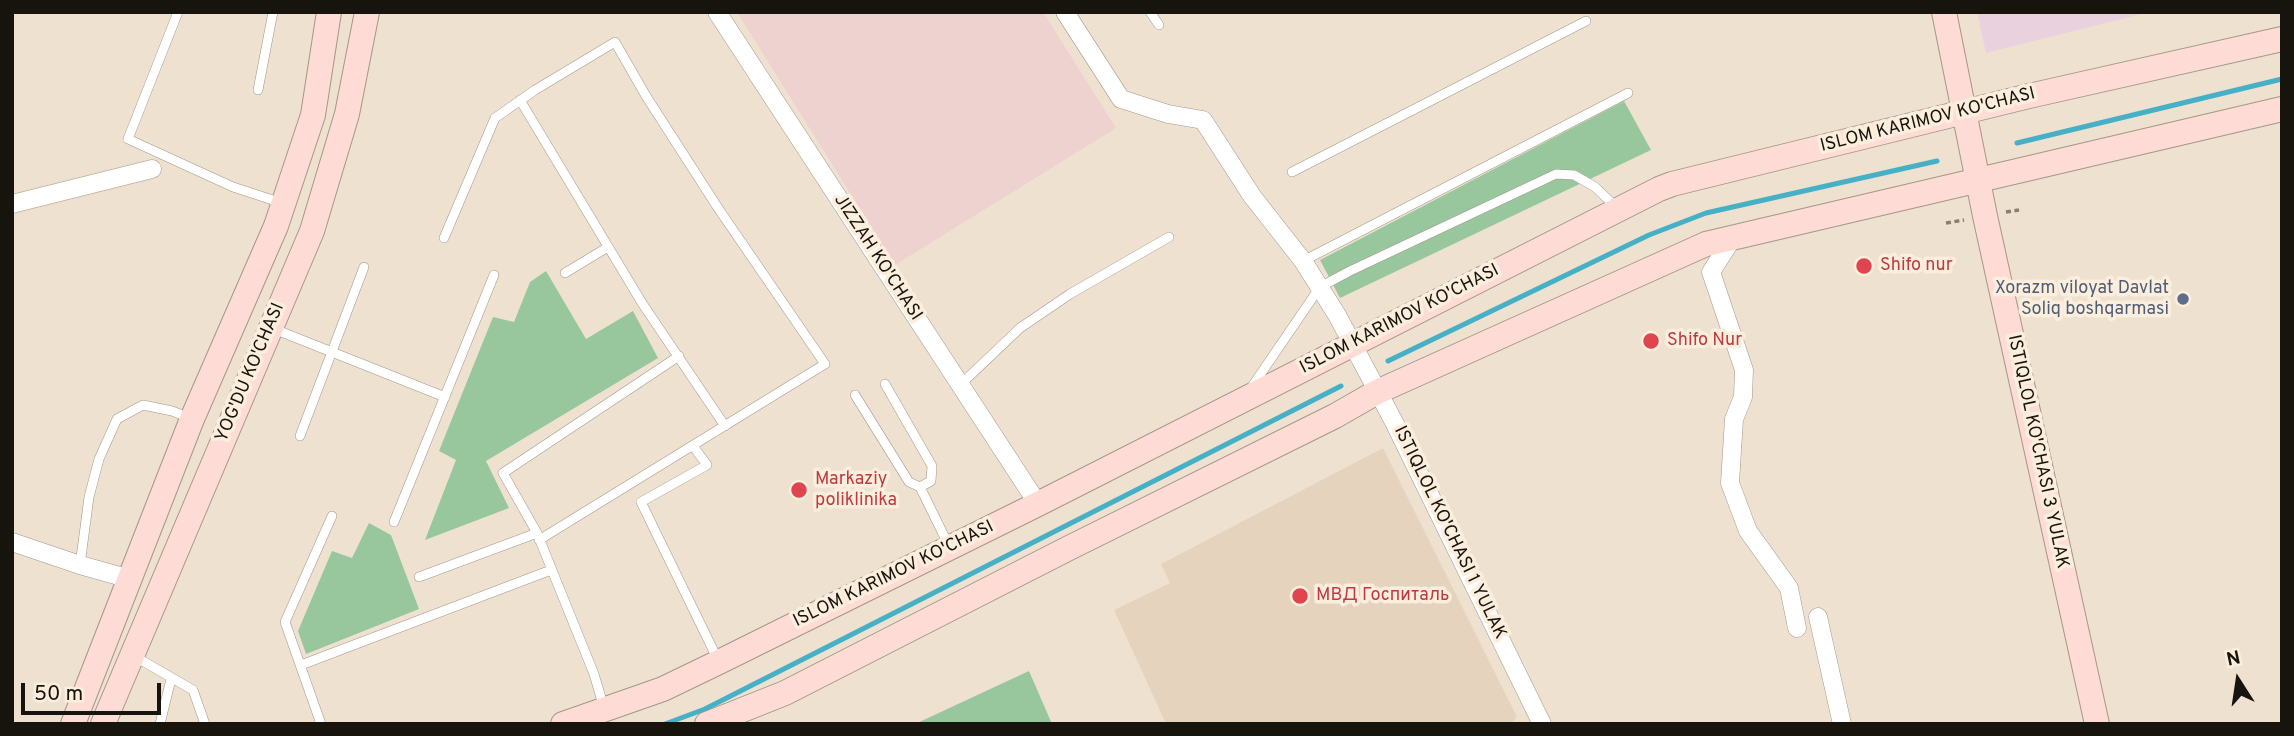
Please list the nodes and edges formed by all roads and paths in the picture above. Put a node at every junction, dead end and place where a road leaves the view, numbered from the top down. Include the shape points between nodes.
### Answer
1 (178, 12) edge
2 (273, 12) edge
3 (329, 12) edge
4 (367, 12) edge
5 (718, 12) edge
6 (1065, 12) edge
7 (1150, 12) edge
8 (1944, 12) edge
9 (1586, 21) dead end
10 (1159, 25) dead end
11 (2282, 39) edge
12 (258, 90) dead end
13 (1628, 93) dead end
14 (520, 100) junction
15 (2282, 109) edge
16 (1965, 113) junction
17 (152, 169) dead end
18 (1292, 172) dead end
19 (1979, 181) junction
20 (284, 203) junction
21 (12, 204) edge
22 (1619, 209) junction
23 (1734, 236) junction
24 (1169, 237) dead end
25 (444, 238) dead end
26 (608, 247) junction
27 (1303, 261) junction
28 (364, 267) dead end
29 (565, 273) dead end
30 (494, 275) dead end
31 (1320, 287) junction
32 (271, 327) junction
33 (1352, 343) junction
34 (331, 352) junction
35 (679, 356) junction
36 (885, 384) dead end
37 (960, 385) junction
38 (1377, 392) junction
39 (855, 395) dead end
40 (445, 397) junction
41 (1245, 398) junction
42 (192, 419) junction
43 (724, 426) junction
44 (300, 436) dead end
45 (693, 446) junction
46 (920, 487) junction
47 (1038, 503) junction
48 (332, 516) dead end
49 (394, 522) dead end
50 (538, 537) junction
51 (12, 542) edge
52 (950, 547) junction
53 (80, 565) junction
54 (551, 569) junction
55 (419, 577) dead end
56 (130, 579) junction
57 (1818, 617) dead end
58 (1797, 628) dead end
59 (132, 655) junction
60 (719, 662) junction
61 (301, 665) junction
62 (171, 679) junction
63 (605, 709) junction
64 (73, 724) edge
65 (103, 724) edge
66 (160, 724) edge
67 (205, 724) edge
68 (321, 724) edge
69 (563, 724) edge
70 (707, 724) edge
71 (1542, 724) edge
72 (1842, 724) edge
73 (2097, 724) edge

1 - 20 lane via 128,139 233,187
2 - 12 lane
3 - 20 main road, YOG'DU KO'CHASI via 313,115
4 - 32 main road, YOG'DU KO'CHASI via 347,114 312,230
5 - 37 street, JIZZAH KO'CHASI
6 - 27 street via 1121,99 1203,120 1252,196
7 - 10 lane
8 - 16 main road, ISTIQLOL KO'CHASI 3 YULAK
9 - 18 lane
11 - 16 main road, ISLOM KARIMOV KO'CHASI
13 - 27 lane
14 - 25 lane via 495,118
14 - 26 lane
14 - 43 lane via 615,42 689,163 825,365
15 - 19 main road
16 - 19 main road, ISTIQLOL KO'CHASI 3 YULAK
16 - 22 main road, ISLOM KARIMOV KO'CHASI via 1672,184
17 - 21 street
19 - 23 main road
19 - 73 main road, ISTIQLOL KO'CHASI 3 YULAK
20 - 42 main road, YOG'DU KO'CHASI
22 - 31 lane via 1574,175 1556,174
22 - 33 main road, ISLOM KARIMOV KO'CHASI
23 - 38 main road via 1706,244
23 - 58 street via 1711,272 1744,370 1743,397 1734,419 1730,483 1748,531 1788,588
24 - 37 lane via 1020,328
26 - 29 lane
26 - 35 lane
27 - 31 street
28 - 34 lane
30 - 40 lane
31 - 33 street
31 - 41 lane
32 - 34 lane
32 - 59 main road, YOG'DU KO'CHASI
33 - 38 street, ISTIQLOL KO'CHASI 1 YULAK
33 - 41 main road, ISLOM KARIMOV KO'CHASI
34 - 40 lane
34 - 44 lane
35 - 43 lane
35 - 50 lane via 503,473
36 - 46 lane via 932,466 931,481
37 - 47 street, JIZZAH KO'CHASI
38 - 70 main road via 785,693
38 - 71 street, ISTIQLOL KO'CHASI 1 YULAK
39 - 46 lane via 909,482
40 - 49 lane
41 - 47 main road, ISLOM KARIMOV KO'CHASI
42 - 53 lane via 143,405 117,419 89,497
42 - 56 main road, YOG'DU KO'CHASI
43 - 45 lane
45 - 50 lane
45 - 60 lane via 707,466 641,502
46 - 52 lane
47 - 52 main road, ISLOM KARIMOV KO'CHASI
48 - 61 lane via 285,622
50 - 54 lane
50 - 55 lane
51 - 53 street
52 - 60 main road, ISLOM KARIMOV KO'CHASI
53 - 56 street
54 - 61 lane
54 - 63 lane
56 - 64 main road, YOG'DU KO'CHASI
57 - 72 street
59 - 62 lane
59 - 65 main road, YOG'DU KO'CHASI
60 - 63 main road, ISLOM KARIMOV KO'CHASI via 663,689
61 - 68 lane
62 - 66 lane
62 - 67 lane via 193,690
63 - 69 main road, ISLOM KARIMOV KO'CHASI

